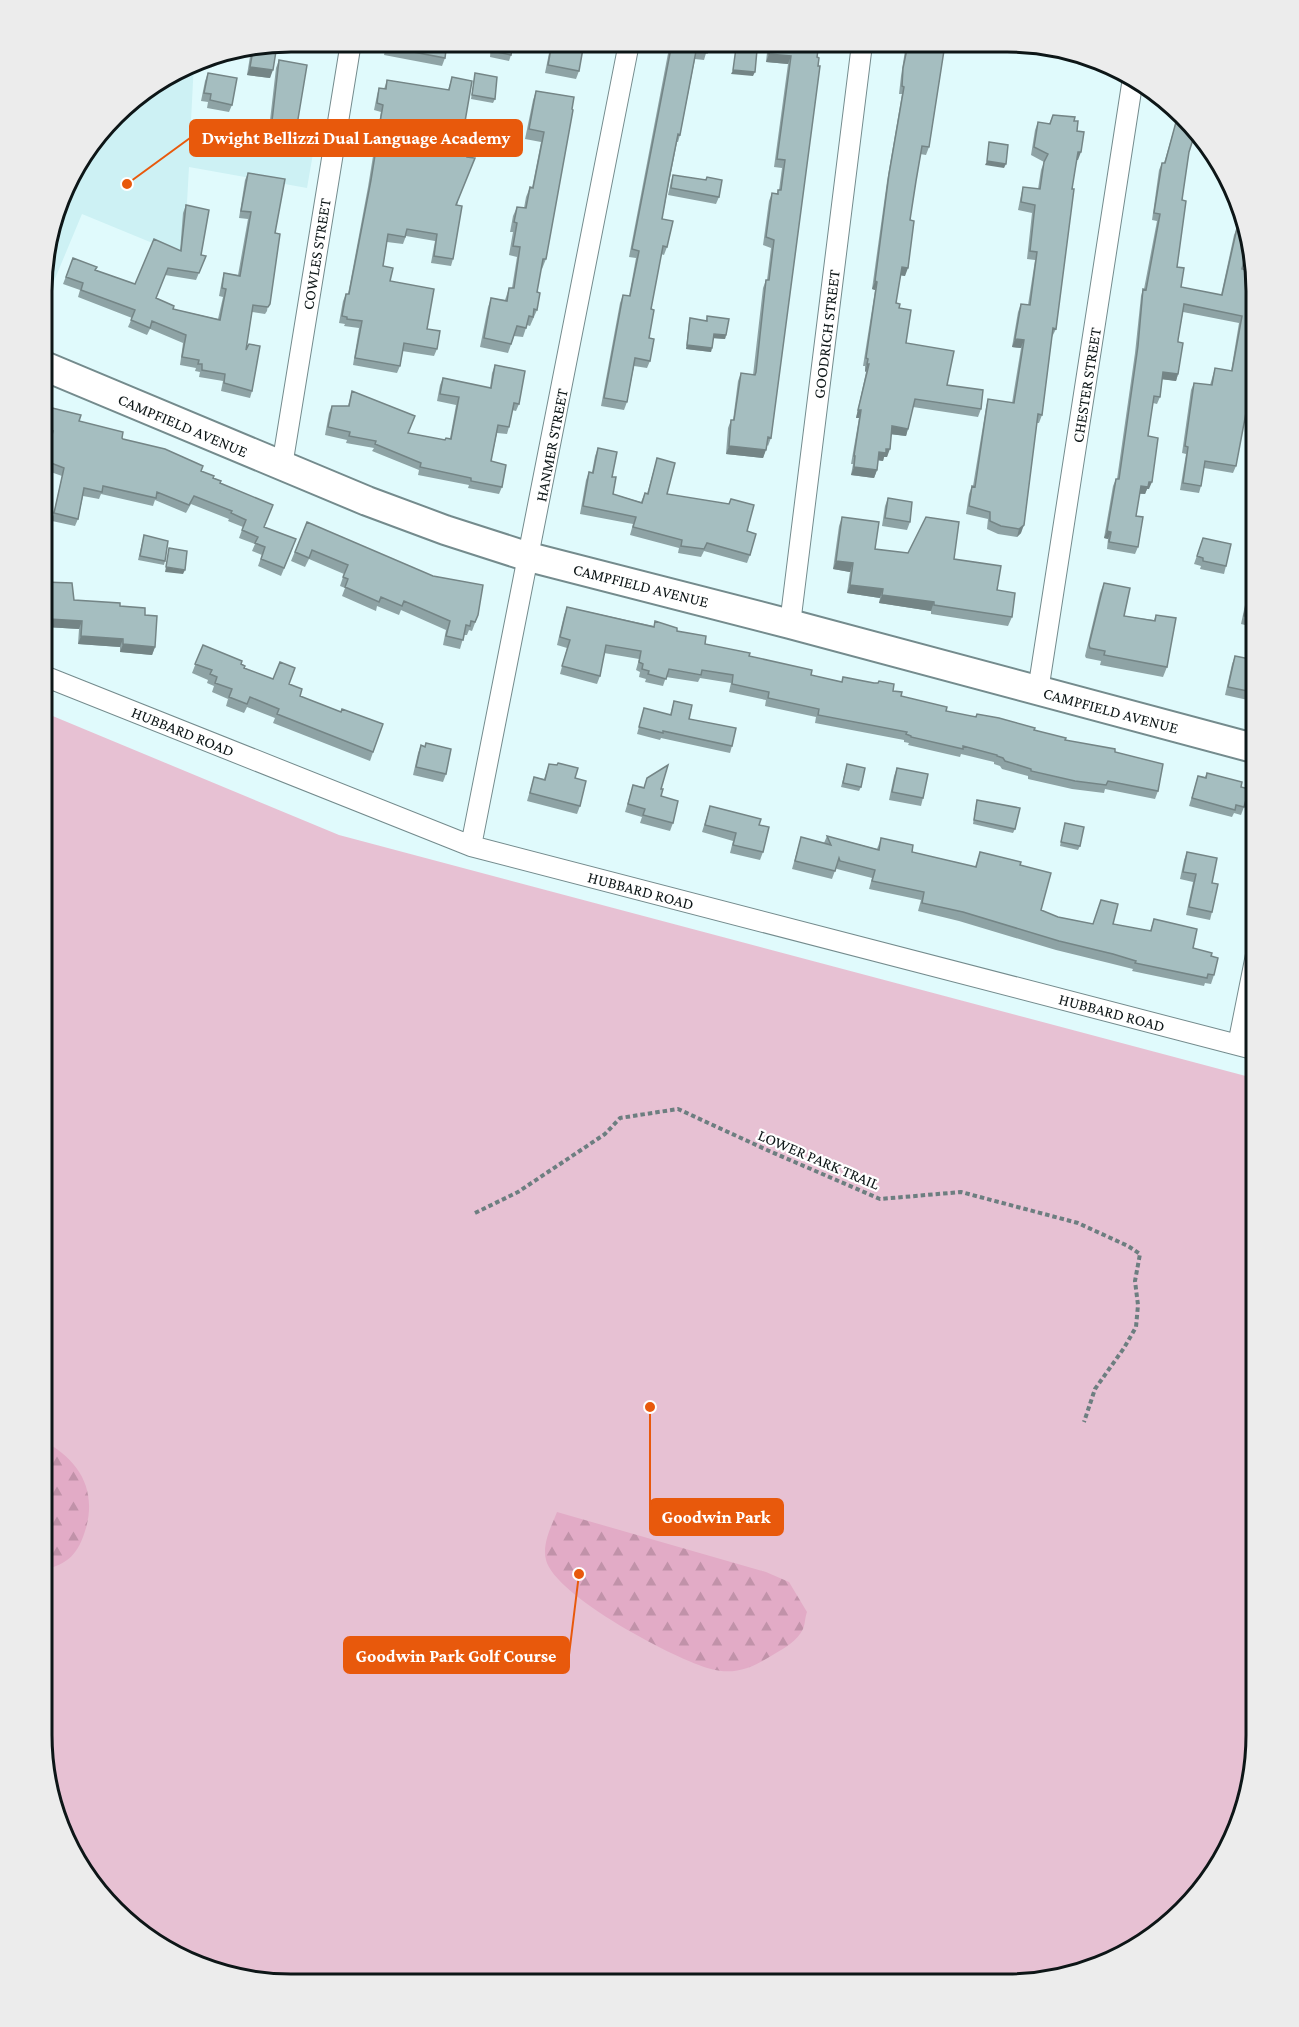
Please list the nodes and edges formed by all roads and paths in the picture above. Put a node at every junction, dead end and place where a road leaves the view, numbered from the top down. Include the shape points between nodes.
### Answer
1 (349, 52) edge
2 (627, 52) edge
3 (861, 52) edge
4 (1132, 87) edge
5 (52, 369) edge
6 (282, 466) junction
7 (529, 557) junction
8 (790, 624) junction
9 (52, 679) edge
10 (1038, 691) junction
11 (1246, 746) edge
12 (471, 846) junction
13 (1246, 1047) edge
14 (475, 1213) dead end
15 (1084, 1422) dead end

1 - 6 street, COWLES STREET
2 - 7 street, HANMER STREET
3 - 8 street, GOODRICH STREET
4 - 10 street, CHESTER STREET
5 - 6 street, CAMPFIELD AVENUE
6 - 7 street, CAMPFIELD AVENUE via 445,530
7 - 8 street, CAMPFIELD AVENUE
7 - 12 street, HANMER STREET
8 - 10 street, CAMPFIELD AVENUE
9 - 12 street, HUBBARD ROAD
10 - 11 street, CAMPFIELD AVENUE
12 - 13 street, HUBBARD ROAD
14 - 15 path, LOWER PARK TRAIL via 518,1192 605,1134 620,1118 678,1109 880,1199 962,1192 1078,1223 1140,1254 1135,1281 1136,1327 1095,1389

